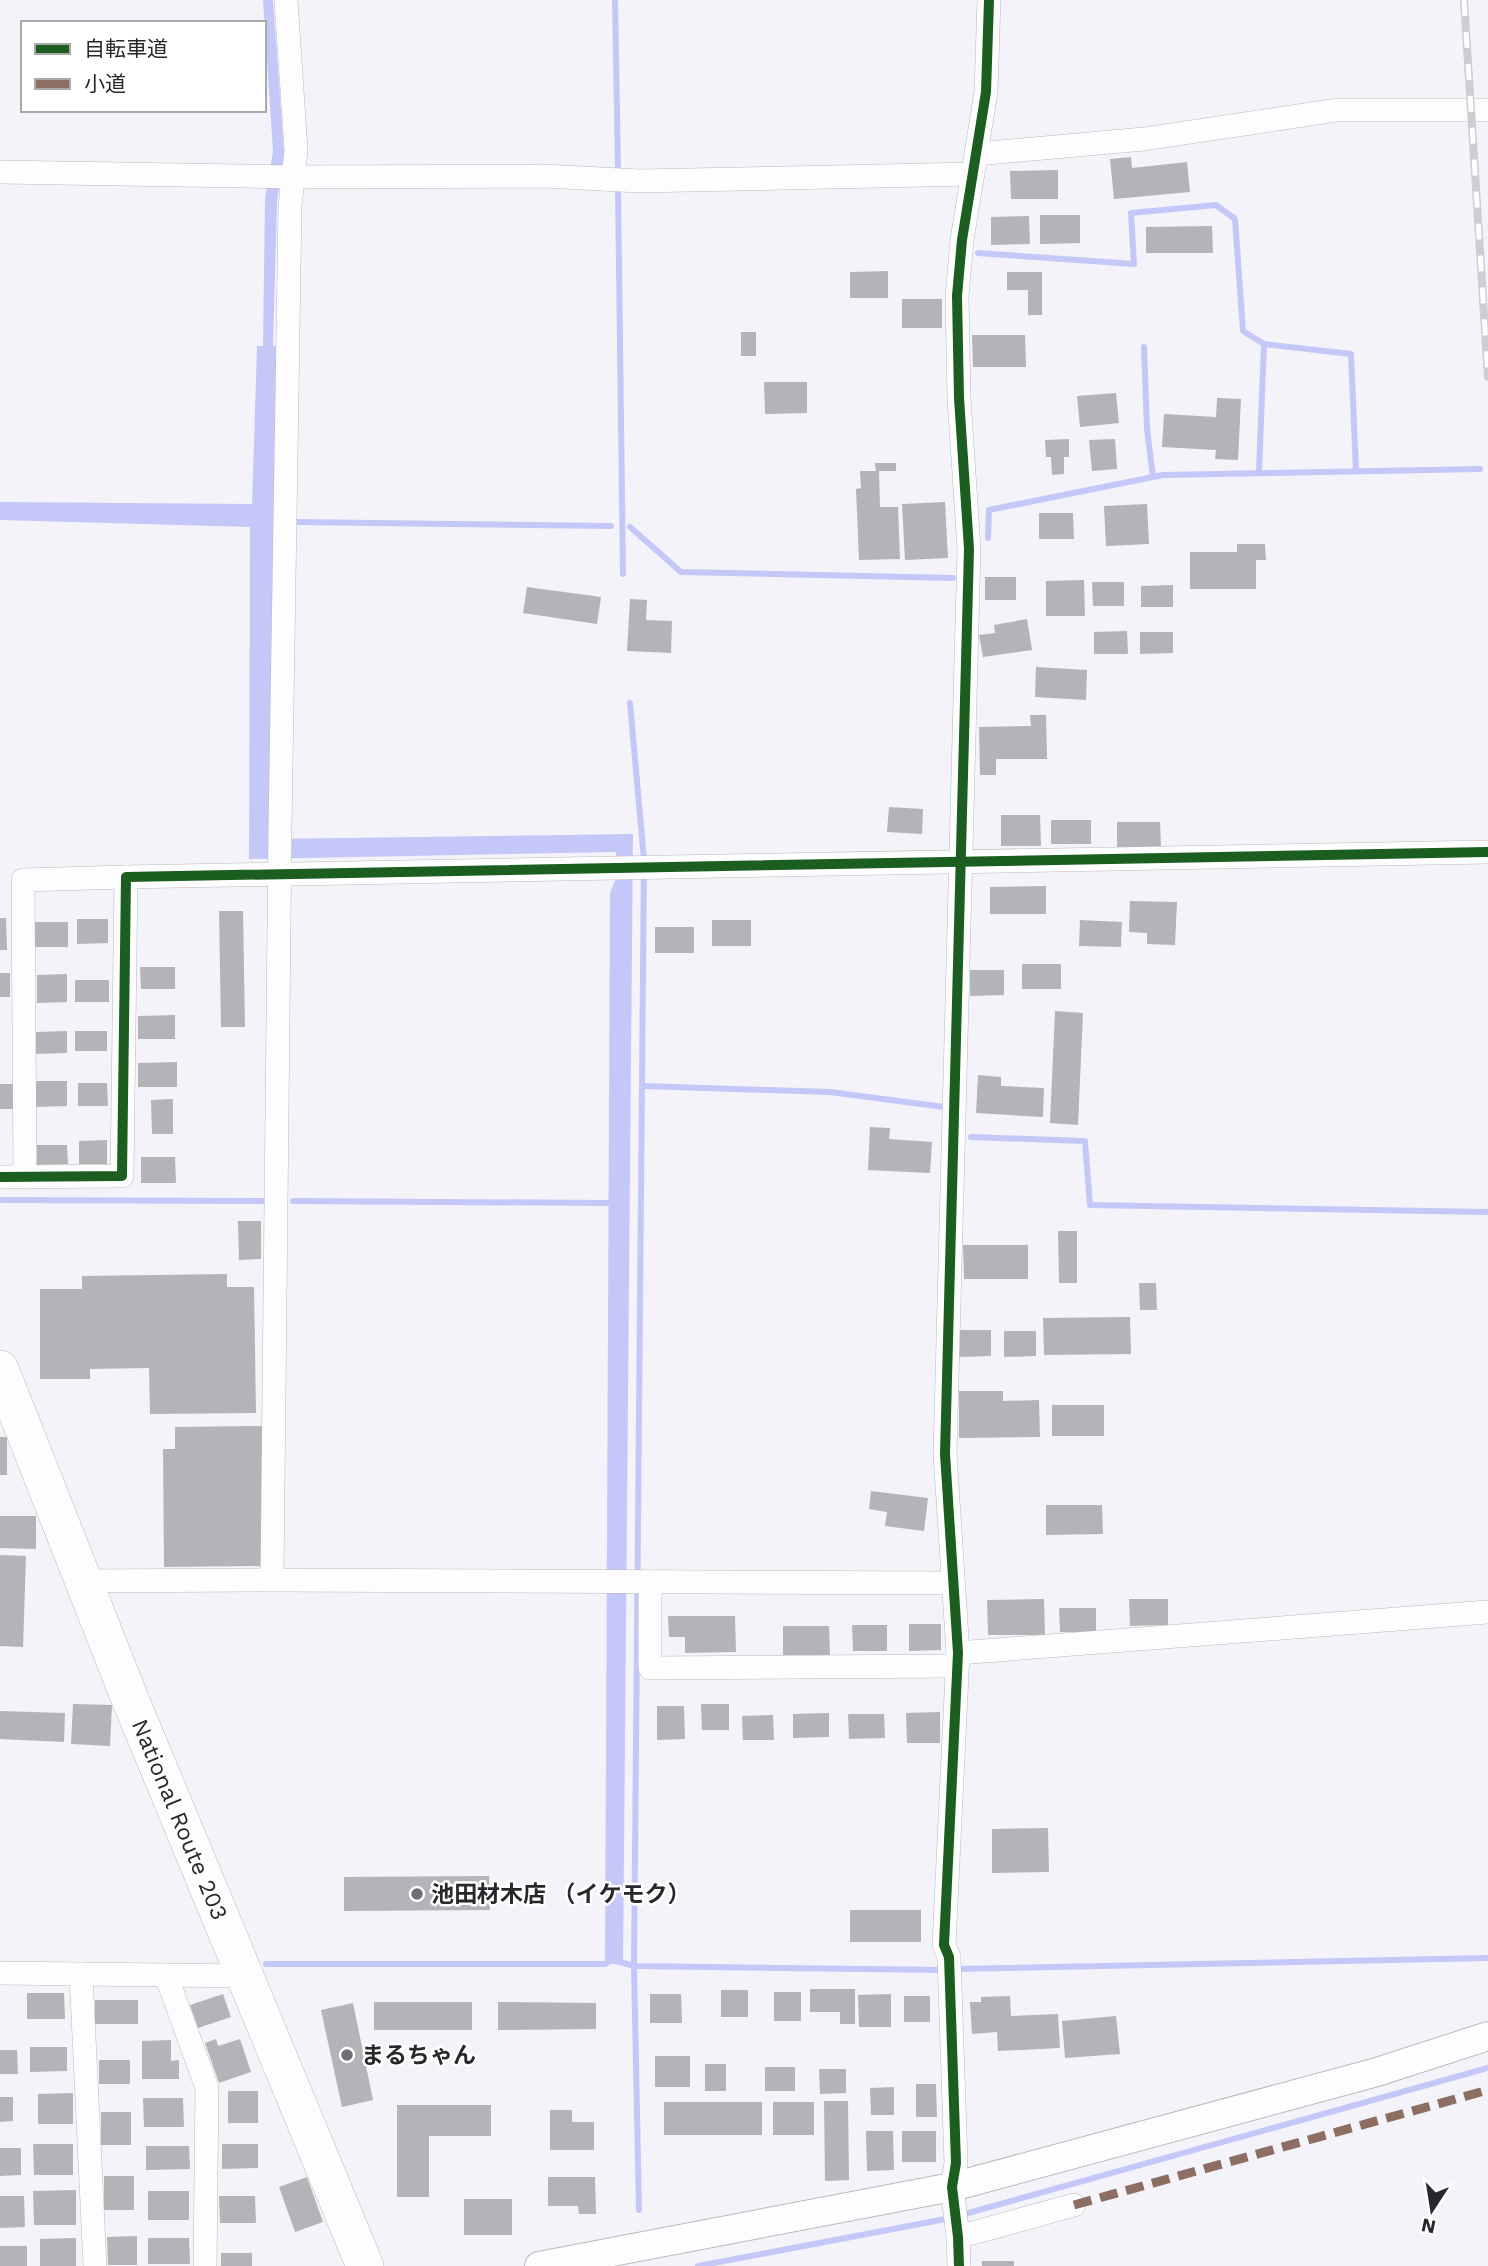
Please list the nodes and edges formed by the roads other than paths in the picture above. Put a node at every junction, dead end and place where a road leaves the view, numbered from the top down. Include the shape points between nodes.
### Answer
1 (286, 0) edge
2 (989, 0) edge
3 (1488, 110) edge
4 (975, 164) junction
5 (0, 173) edge
6 (294, 177) junction
7 (1488, 852) edge
8 (961, 862) junction
9 (279, 874) junction
10 (126, 877) junction
11 (0, 1177) edge
12 (25, 1177) junction
13 (0, 1369) edge
14 (272, 1580) junction
15 (83, 1581) junction
16 (650, 1582) junction
17 (952, 1583) junction
18 (1488, 1612) edge
19 (957, 1660) junction
20 (0, 1973) edge
21 (81, 1974) junction
22 (166, 1975) junction
23 (247, 1976) junction
24 (1488, 2036) edge
25 (952, 2187) junction
26 (1074, 2205) dead end
27 (958, 2237) junction
28 (95, 2266) edge
29 (205, 2266) edge
30 (365, 2266) edge
31 (539, 2266) edge
32 (959, 2266) edge

1 - 6 street
2 - 4 street via 986,92
3 - 4 street via 1337,110
4 - 6 street via 639,181 544,176
4 - 8 street via 957,296 969,549
5 - 6 street
6 - 9 street
7 - 8 street
8 - 9 street
8 - 17 street via 945,1454
9 - 10 street
9 - 14 street
10 - 12 street via 122,1176
10 - 12 street via 23,880
11 - 12 street
13 - 15 highway, National Route 203
14 - 15 street
14 - 16 street
15 - 23 highway, National Route 203
16 - 17 street
16 - 19 street via 650,1668
17 - 19 street
18 - 19 street
19 - 25 street via 944,1945 950,1968 956,2163
20 - 21 street
21 - 22 street
21 - 28 street
22 - 23 street
22 - 29 street via 207,2088
23 - 30 highway, National Route 203
24 - 25 street via 1377,2072
25 - 27 street
25 - 31 street
26 - 27 street
27 - 32 street

